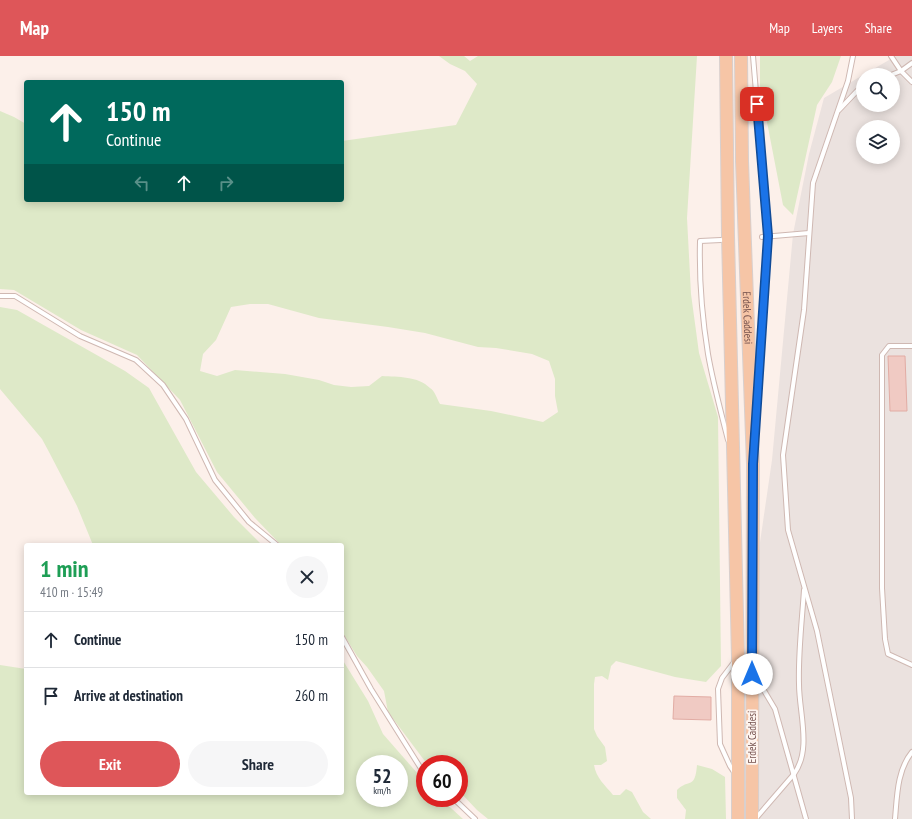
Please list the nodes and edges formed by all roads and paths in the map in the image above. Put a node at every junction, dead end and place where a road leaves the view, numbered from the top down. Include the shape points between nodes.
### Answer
1 (726, 56) edge
2 (741, 56) edge
3 (753, 56) edge
4 (853, 56) edge
5 (891, 56) edge
6 (912, 62) edge
7 (901, 70) junction
8 (912, 82) edge
9 (856, 92) edge
10 (837, 113) junction
11 (809, 233) junction
12 (768, 236) junction
13 (762, 237) dead end
14 (721, 240) dead end
15 (0, 296) edge
16 (912, 346) edge
17 (753, 464) junction
18 (734, 468) junction
19 (275, 543) edge
20 (804, 587) junction
21 (344, 641) edge
22 (740, 659) junction
23 (912, 665) edge
24 (750, 671) junction
25 (912, 752) edge
26 (416, 761) edge
27 (794, 774) junction
28 (738, 777) junction
29 (462, 807) edge
30 (755, 818) edge
31 (475, 819) edge
32 (738, 819) edge
33 (806, 819) edge
34 (852, 819) edge
35 (895, 819) edge

1 - 18 main road, Erdek Caddesi
2 - 17 main road, Erdek Caddesi via 742,161
3 - 12 lane
4 - 10 lane
5 - 7 lane
6 - 7 lane
7 - 8 lane
9 - 10 lane
10 - 11 lane via 813,183
11 - 12 lane
11 - 20 lane via 804,310 783,455 788,530
12 - 13 lane
12 - 17 lane
14 - 18 lane via 700,242 700,291 708,354
15 - 19 lane via 15,296 80,336 136,360 163,385 186,419 215,480 249,522
16 - 23 lane via 889,346 882,355 882,580 888,654
17 - 24 main road, Erdek Caddesi
18 - 22 main road, Erdek Caddesi
20 - 27 lane via 799,684 803,740 802,757
20 - 34 lane via 818,631 851,798
21 - 26 lane
22 - 28 main road, Erdek Caddesi
22 - 28 lane via 722,678 718,689 720,744
24 - 27 lane via 760,682 775,709
24 - 30 main road, Erdek Caddesi
25 - 35 lane via 906,760 899,781
27 - 30 lane
27 - 33 lane
28 - 32 main road, Erdek Caddesi
29 - 31 lane

